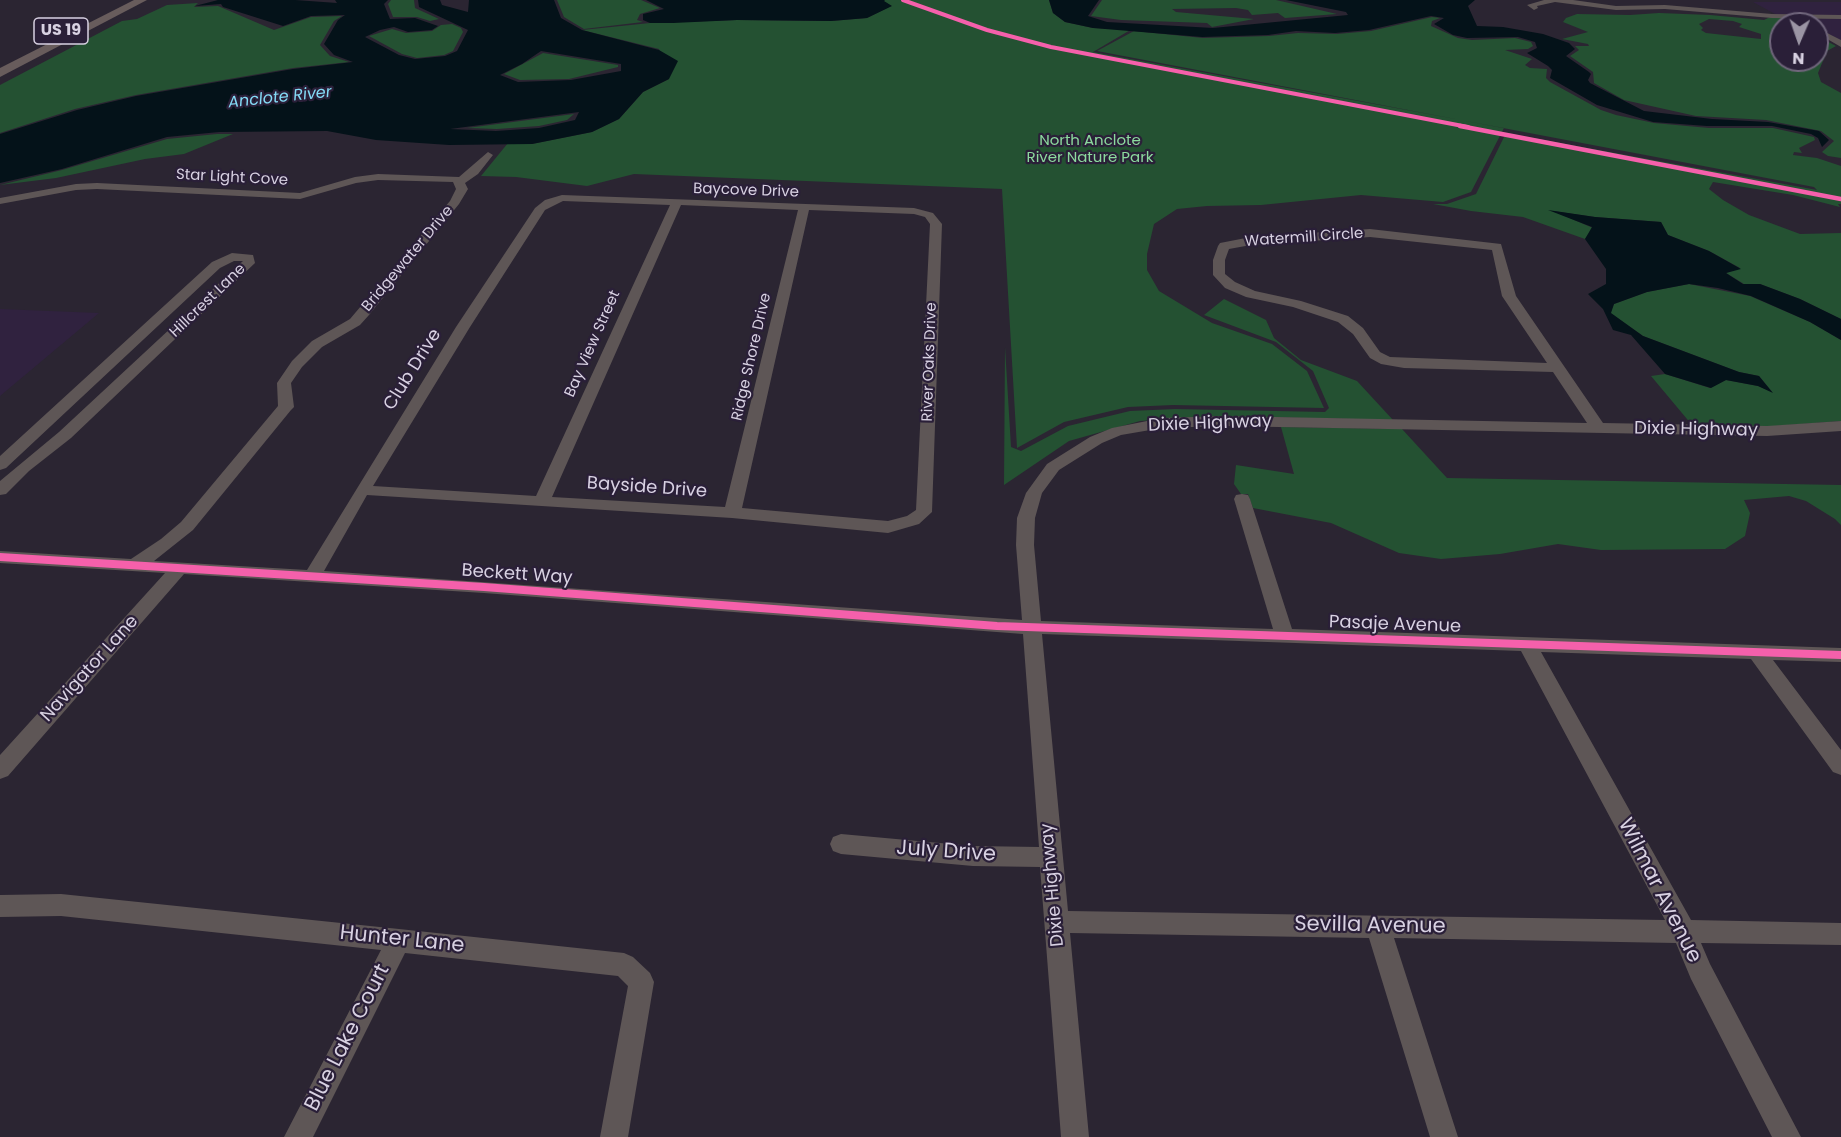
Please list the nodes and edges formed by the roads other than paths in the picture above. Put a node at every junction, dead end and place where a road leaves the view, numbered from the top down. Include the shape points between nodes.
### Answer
1 (1653, 0) edge
2 (132, 1) edge
3 (1568, 1) edge
4 (1665, 7) junction
5 (1534, 8) dead end
6 (1769, 15) edge
7 (0, 62) edge
8 (0, 73) edge
9 (488, 155) dead end
10 (460, 181) junction
11 (562, 198) joint
12 (0, 201) edge
13 (676, 203) junction
14 (804, 208) junction
15 (929, 215) joint
16 (1557, 368) junction
17 (1841, 426) edge
18 (1598, 428) junction
19 (0, 465) edge
20 (0, 490) edge
21 (362, 490) junction
22 (1242, 499) dead end
23 (542, 500) junction
24 (924, 512) joint
25 (732, 513) junction
26 (0, 557) edge
27 (133, 566) junction
28 (180, 568) junction
29 (312, 576) junction
30 (1032, 628) junction
31 (1285, 636) junction
32 (1528, 646) junction
33 (1756, 652) junction
34 (1841, 655) edge
35 (1841, 766) edge
36 (0, 771) edge
37 (841, 844) dead end
38 (1051, 857) junction
39 (0, 906) edge
40 (1056, 922) junction
41 (1378, 926) junction
42 (1684, 932) junction
43 (1841, 934) edge
44 (399, 940) junction
45 (298, 1137) edge
46 (614, 1137) edge
47 (1075, 1137) edge
48 (1444, 1137) edge
49 (1787, 1137) edge

1 - 4 street
2 - 7 highway, US 19
2 - 8 highway, US 19
3 - 4 street via 1616,8
3 - 5 street via 1546,1 1531,5
4 - 6 street
9 - 10 street, Bridgewater Drive
10 - 12 street, Star Light Cove via 378,177 300,196 97,186
10 - 27 street, Bridgewater Drive via 462,189 454,202 364,312 355,322 317,344 297,364 284,383 286,407 183,531
11 - 13 street, Baycove Drive
11 - 21 street, Club Drive via 541,208
13 - 14 street, Baycove Drive
13 - 23 street, Bay View Street
14 - 15 street, Baycove Drive
14 - 25 street, Ridge Shore Drive
15 - 24 street, River Oaks Drive via 936,224
16 - 16 street, Watermill Circle via 1386,361 1375,355 1358,331 1343,319 1230,285 1219,274 1219,260 1224,246 1251,241 1370,233 1497,247 1509,296
16 - 18 street, Watermill Circle
17 - 18 street, Dixie Highway via 1767,431
18 - 30 street, Dixie Highway via 1224,421 1162,423 1117,431 1053,467 1034,493 1026,518 1025,545
19 - 20 street, Hillcrest Lane via 216,265 232,257 249,258 249,263 116,389
21 - 23 street, Bayside Drive
21 - 29 street, Club Drive
22 - 31 street
23 - 25 street, Bayside Drive
24 - 25 street, Bayside Drive via 913,520 888,527
26 - 27 street, Beckett Way
27 - 28 street, Beckett Way
28 - 29 street, Beckett Way
28 - 36 street, Navigator Lane
29 - 30 street, Beckett Way
30 - 31 street, Pasaje Avenue
30 - 38 street, Dixie Highway
31 - 32 street, Pasaje Avenue
32 - 33 street, Pasaje Avenue
32 - 42 street, Wilmar Avenue
33 - 34 street, Pasaje Avenue
33 - 35 street
37 - 38 street, July Drive via 973,856
38 - 40 street, Dixie Highway
39 - 44 street, Hunter Lane via 61,905
40 - 41 street, Sevilla Avenue
40 - 47 street, Dixie Highway
41 - 42 street, Sevilla Avenue
41 - 48 street
42 - 43 street, Sevilla Avenue
42 - 49 street, Wilmar Avenue via 1700,971
44 - 45 street, Blue Lake Court
44 - 46 street, Hunter Lane via 624,965 641,982

